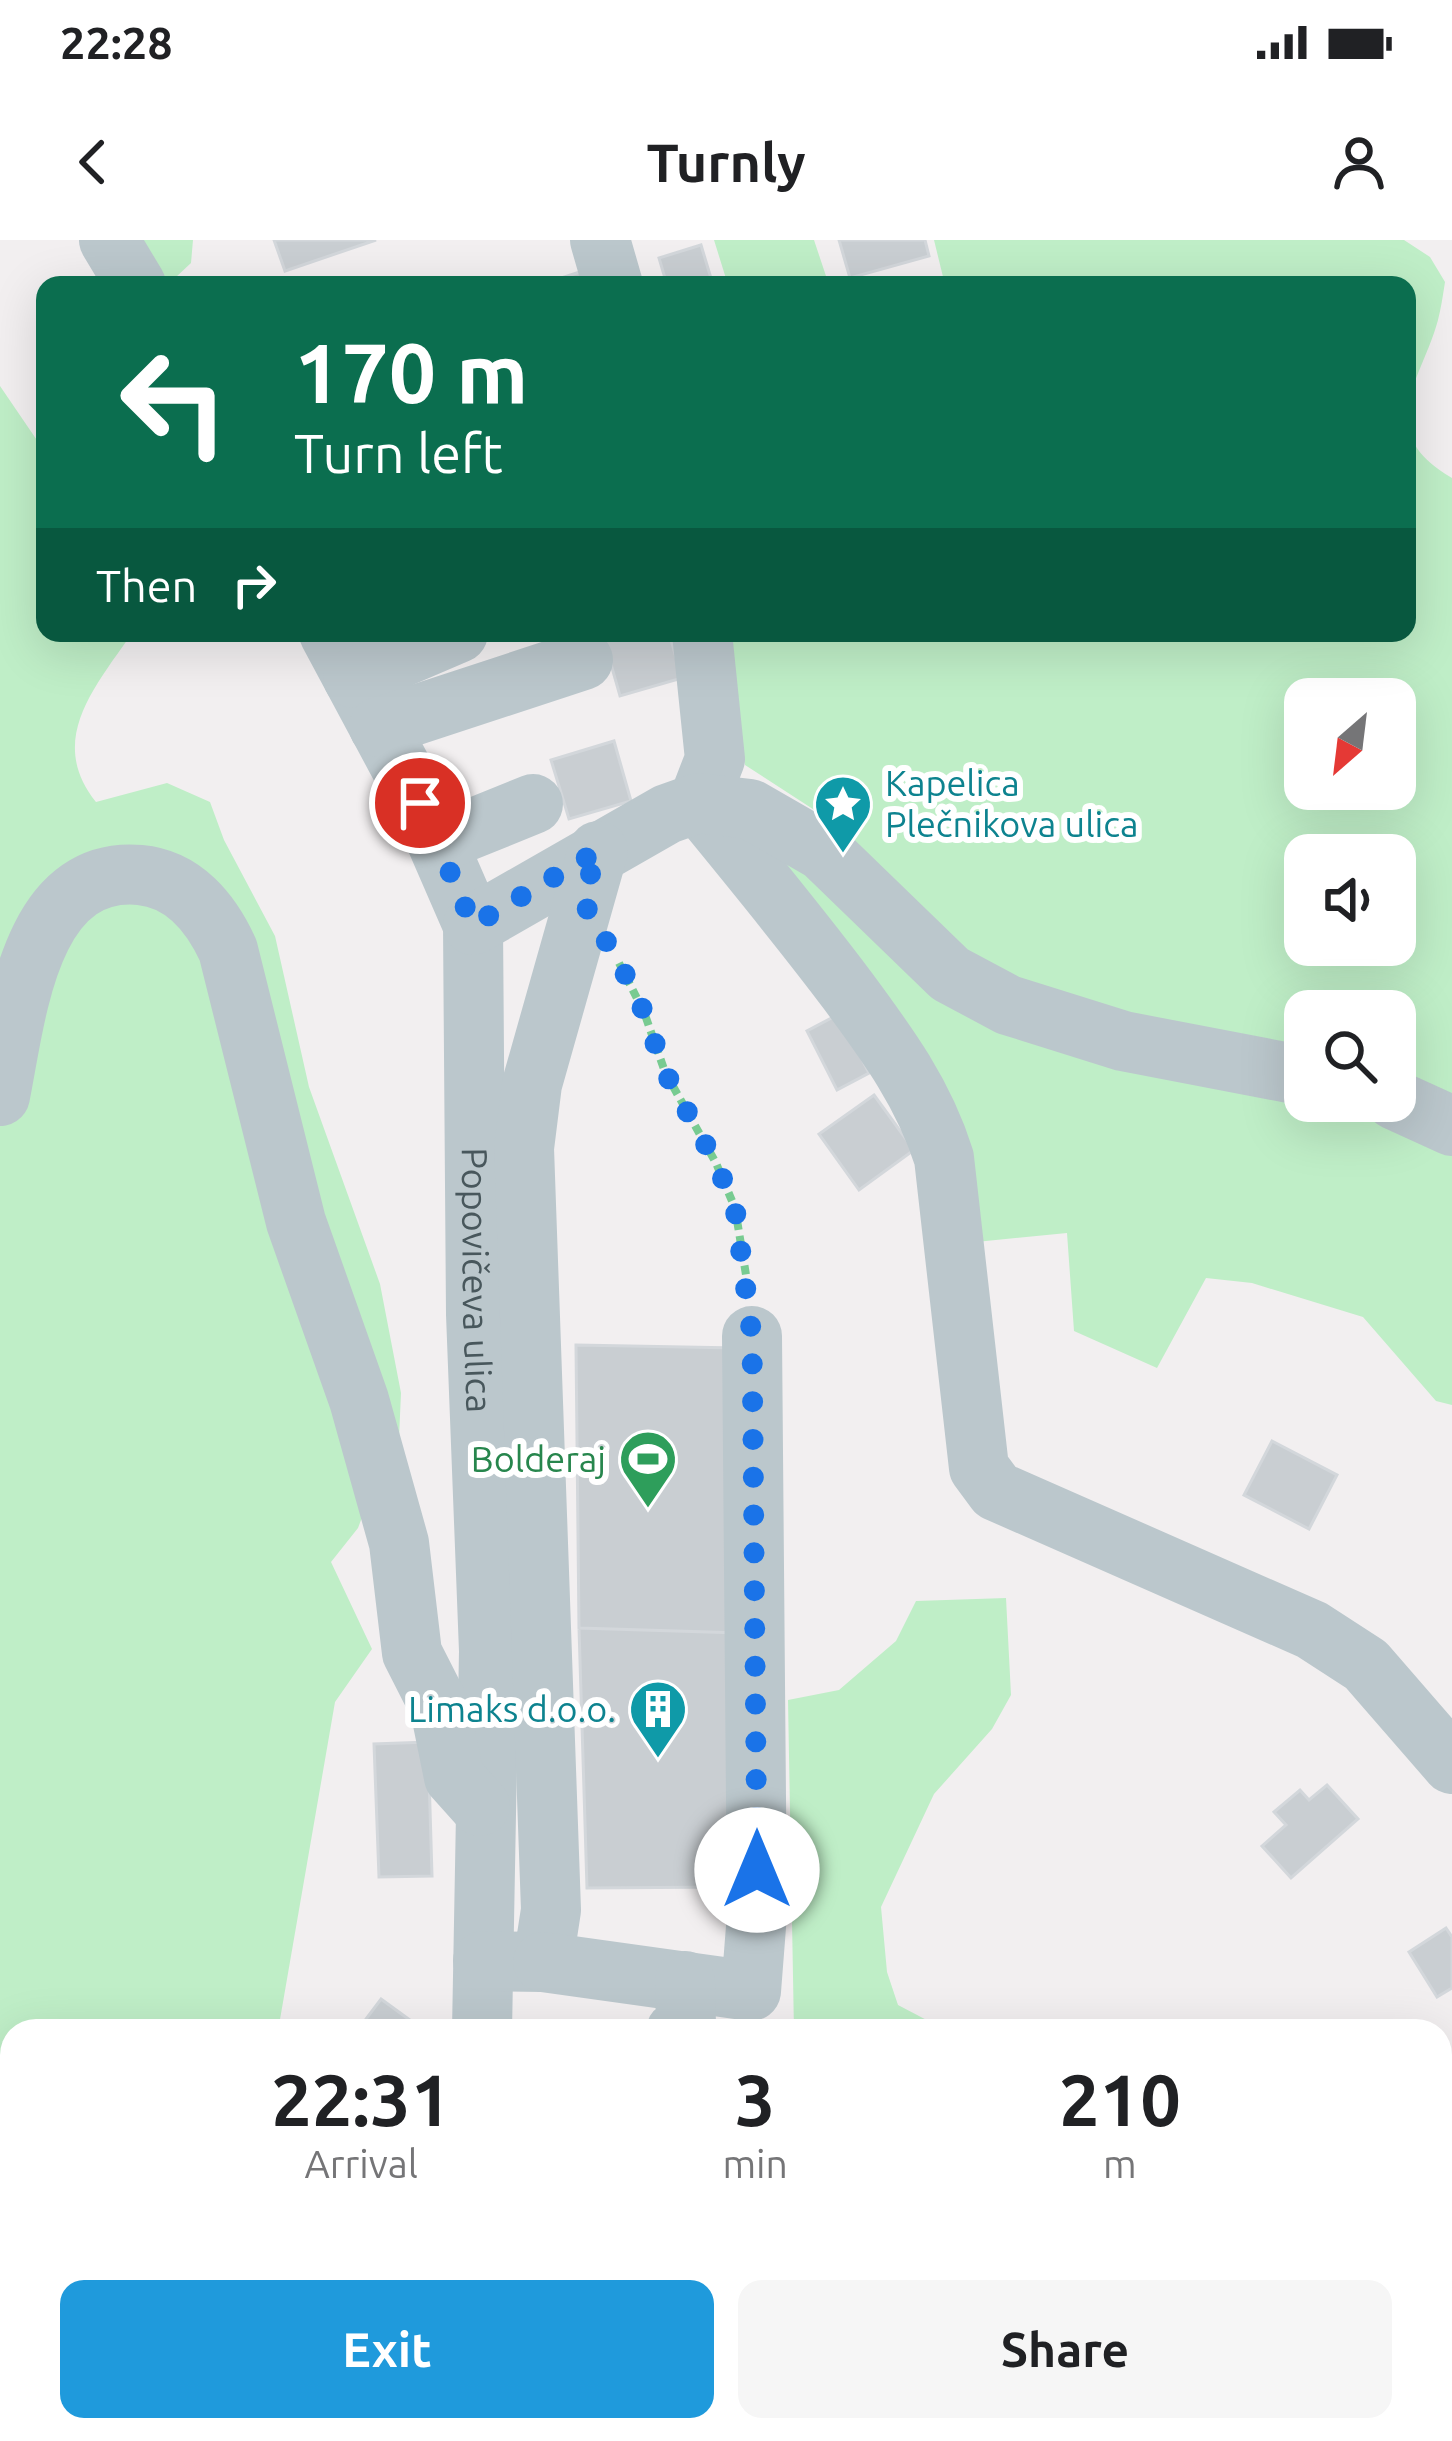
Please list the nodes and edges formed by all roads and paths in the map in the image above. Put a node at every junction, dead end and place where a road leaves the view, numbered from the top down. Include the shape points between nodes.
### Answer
1 (109, 240) edge
2 (600, 240) edge
3 (131, 276) edge
4 (610, 276) edge
5 (438, 642) edge
6 (703, 642) edge
7 (583, 660) dead end
8 (354, 679) edge
9 (698, 802) junction
10 (533, 804) dead end
11 (439, 842) junction
12 (590, 876) junction
13 (473, 925) junction
14 (1284, 1072) edge
15 (0, 1096) edge
16 (1416, 1110) edge
17 (1452, 1126) edge
18 (752, 1336) joint
19 (1452, 1764) edge
20 (486, 1810) junction
21 (483, 1961) junction
22 (543, 1962) junction
23 (681, 2006) edge
24 (482, 2019) edge

1 - 3 street
2 - 4 street
5 - 8 street
6 - 9 street via 715,759
7 - 8 street
8 - 11 street, Popovičeva ulica
9 - 12 street via 667,814
9 - 14 street via 750,809 823,851 950,974 1008,1005 1123,1041
9 - 19 street via 800,927 932,1117 944,1158 979,1468 996,1491 1312,1630 1366,1665
10 - 11 street
11 - 13 street, Popovičeva ulica
12 - 13 street
12 - 18 path via 665,1072 735,1208
12 - 22 street via 532,1084 524,1148 551,1910
13 - 20 street, Popovičeva ulica
15 - 20 street via 34,952 72,894 122,873 154,876 188,893 228,950 296,1222 400,1543 390,1660 440,1708 454,1778
16 - 17 street
18 - 23 street via 754,1971 751,1991
20 - 21 street, Popovičeva ulica
21 - 22 street
21 - 24 street, Popovičeva ulica
22 - 23 street

